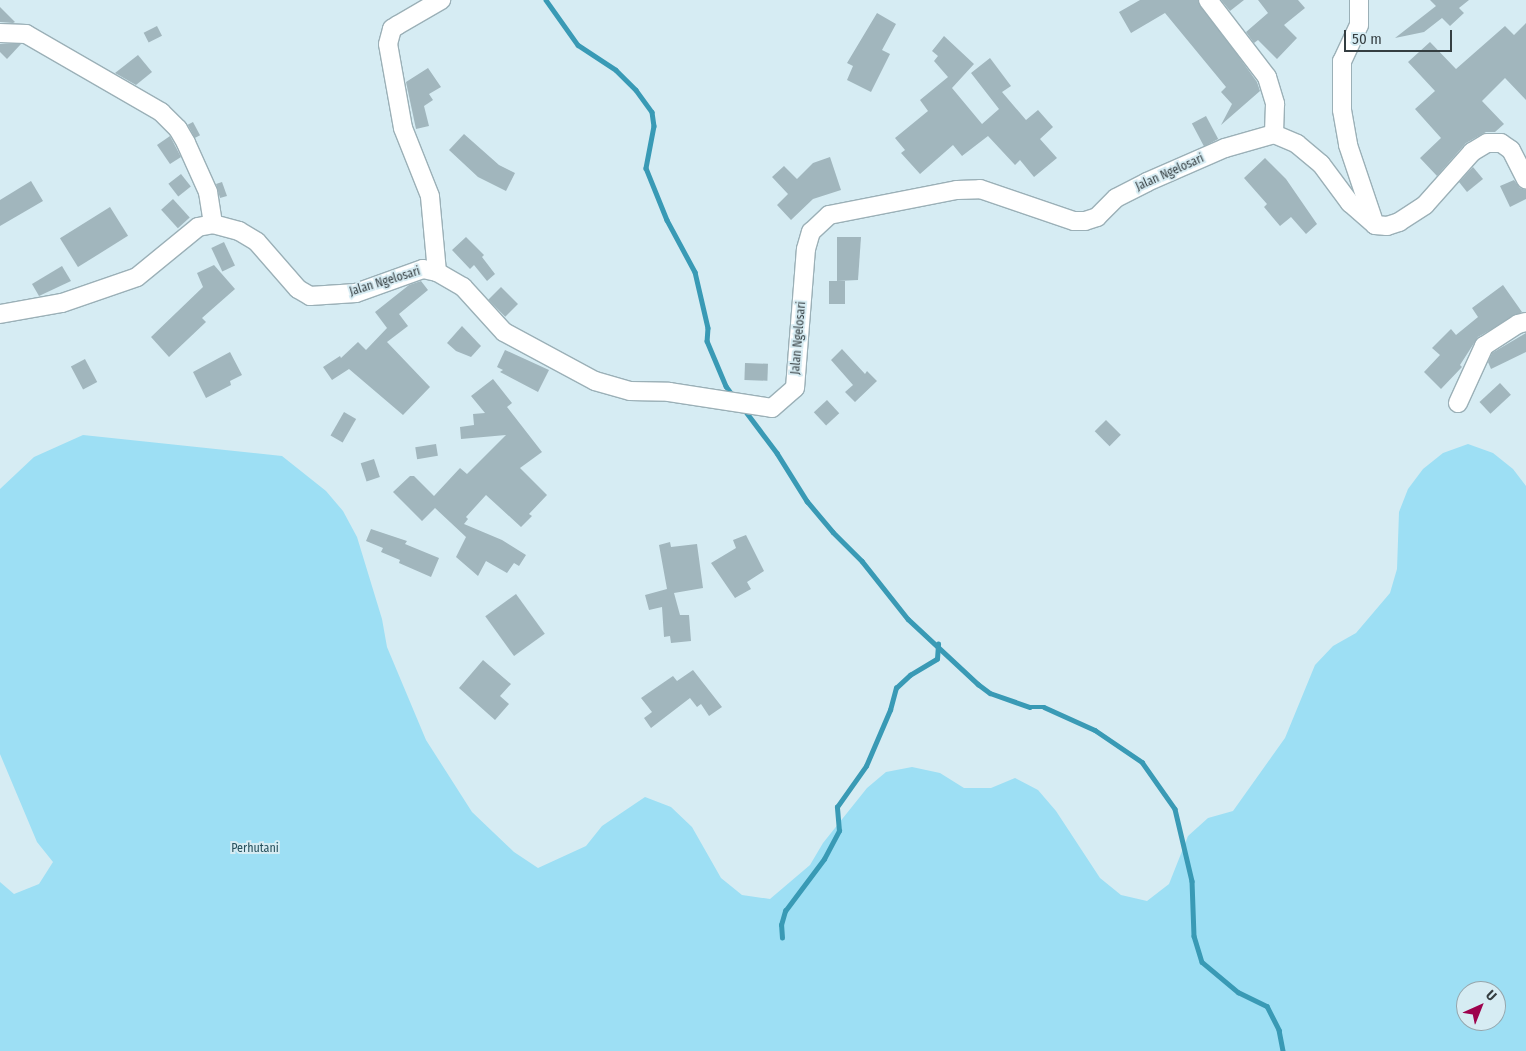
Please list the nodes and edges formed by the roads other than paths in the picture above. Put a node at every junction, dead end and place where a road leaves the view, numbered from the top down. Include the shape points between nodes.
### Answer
1 (441, 0) edge
2 (1208, 0) edge
3 (1359, 0) edge
4 (0, 33) edge
5 (1274, 134) junction
6 (1526, 179) edge
7 (213, 224) junction
8 (1375, 225) junction
9 (436, 272) junction
10 (0, 314) edge
11 (1526, 322) edge
12 (1458, 403) dead end

1 - 9 street via 398,24 392,30 388,44 403,128 430,196
2 - 5 street via 1267,77 1275,104
3 - 8 street via 1359,25 1342,62 1342,110 1348,146
4 - 7 street via 26,34 161,112 178,129 186,143 208,192
5 - 8 street via 1298,144 1322,164 1350,203
5 - 9 street, Jalan Ngelosari via 1225,148 1147,182 1116,198 1097,217 1085,221 1074,221 980,190 957,190 901,199 829,215 811,232 806,249 795,388 777,406 759,408 669,392 630,391 595,381 504,332 462,287
6 - 8 street via 1511,150 1501,143 1487,143 1472,152 1425,205 1399,222
7 - 9 street, Jalan Ngelosari via 239,230 257,242 298,289 310,296 356,293 423,269
7 - 10 street via 198,227 137,277 72,300
11 - 12 street via 1484,346

